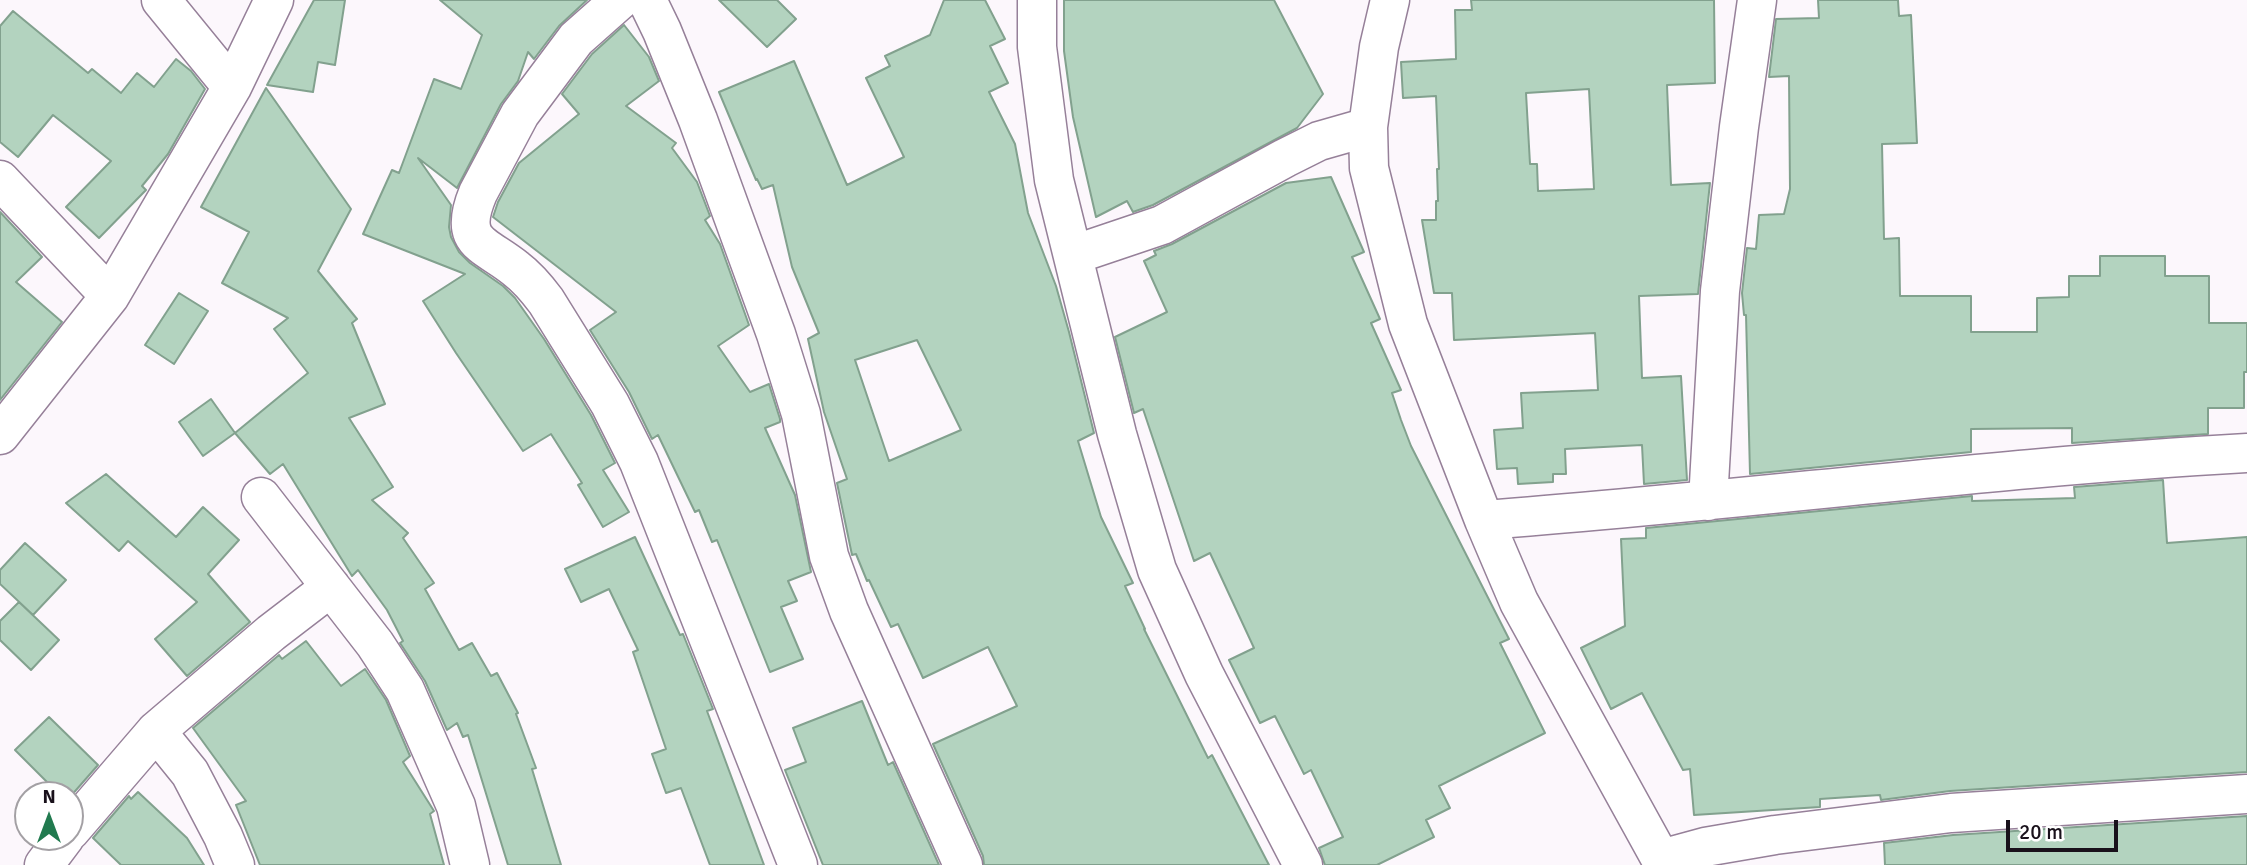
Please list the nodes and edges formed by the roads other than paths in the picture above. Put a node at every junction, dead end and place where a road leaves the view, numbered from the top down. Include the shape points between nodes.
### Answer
1 (161, 0) edge
2 (274, 0) edge
3 (620, 0) edge
4 (647, 0) edge
5 (1037, 0) edge
6 (1390, 0) edge
7 (1757, 0) edge
8 (232, 87) junction
9 (1368, 127) junction
10 (0, 180) edge
11 (1073, 255) junction
12 (110, 296) junction
13 (0, 435) edge
14 (2247, 453) edge
15 (261, 497) dead end
16 (1708, 501) junction
17 (1484, 520) junction
18 (331, 587) junction
19 (156, 731) junction
20 (2247, 794) edge
21 (84, 815) edge
22 (1662, 862) edge
23 (235, 865) edge
24 (470, 865) edge
25 (798, 865) edge
26 (964, 865) edge
27 (1303, 865) edge

1 - 8 street
2 - 8 street
3 - 25 street via 576,39 520,114 478,193 471,230 483,248 534,285 610,404 659,511
4 - 26 street via 698,120 776,334 801,414 829,556 849,611
5 - 11 street via 1037,47 1054,180
6 - 9 street
7 - 16 street via 1720,291
8 - 12 street
9 - 11 street via 1319,141 1161,225
9 - 17 street via 1369,168 1408,324
10 - 12 street
11 - 27 street via 1117,434 1157,570 1204,674
12 - 13 street
14 - 16 street
15 - 18 street
16 - 17 street
17 - 22 street via 1519,602
18 - 19 street
18 - 24 street via 405,690 456,806
19 - 21 street
19 - 23 street via 190,773
20 - 22 street via 1951,813 1775,835 1705,847

